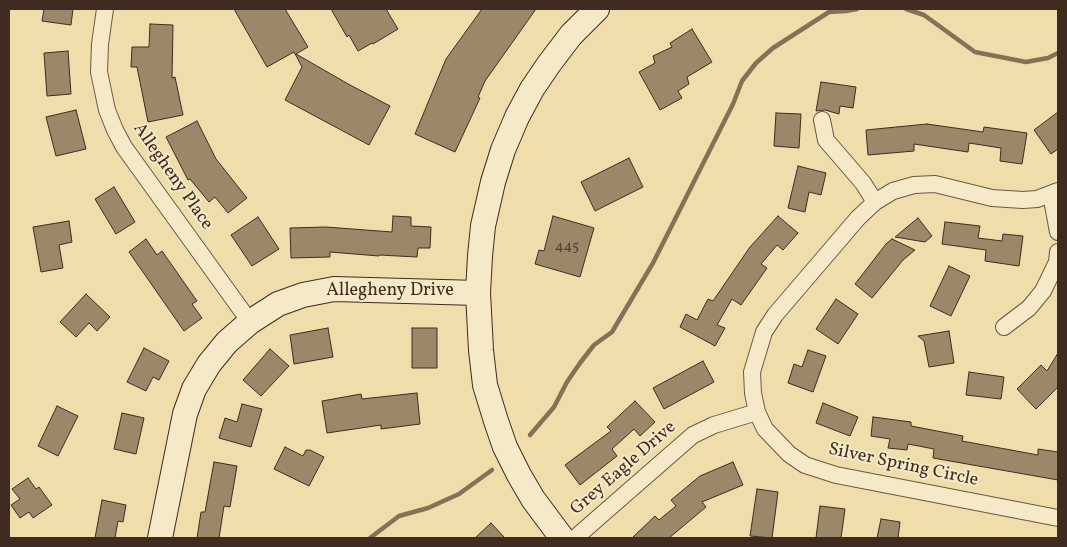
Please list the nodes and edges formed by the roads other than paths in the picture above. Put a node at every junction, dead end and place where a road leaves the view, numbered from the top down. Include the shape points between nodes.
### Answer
1 (105, 9) edge
2 (597, 9) edge
3 (822, 120) dead end
4 (1055, 192) edge
5 (875, 202) junction
6 (1058, 232) edge
7 (1058, 252) edge
8 (478, 293) junction
9 (250, 322) junction
10 (1004, 328) dead end
11 (757, 412) junction
12 (1058, 518) edge
13 (160, 538) edge
14 (562, 538) edge
15 (575, 538) edge

1 - 9 street, Allegheny Place via 99,72 115,130
2 - 8 main road via 571,35 532,89 517,117 491,188 483,226
3 - 5 street via 826,140
4 - 5 street, Silver Spring Circle via 1037,199 1008,200 934,184 914,185 893,190
4 - 6 street
5 - 11 street, Silver Spring Circle via 775,314 764,332 752,372
7 - 10 street via 1057,262 1043,291 1029,308
8 - 9 main road, Allegheny Drive via 334,289 278,304
8 - 14 main road via 485,385 499,430 533,499
9 - 13 main road, Allegheny Drive via 227,342 194,389 185,414
11 - 12 street, Silver Spring Circle via 765,429 805,465 836,475
11 - 15 street, Grey Eagle Drive via 693,435

